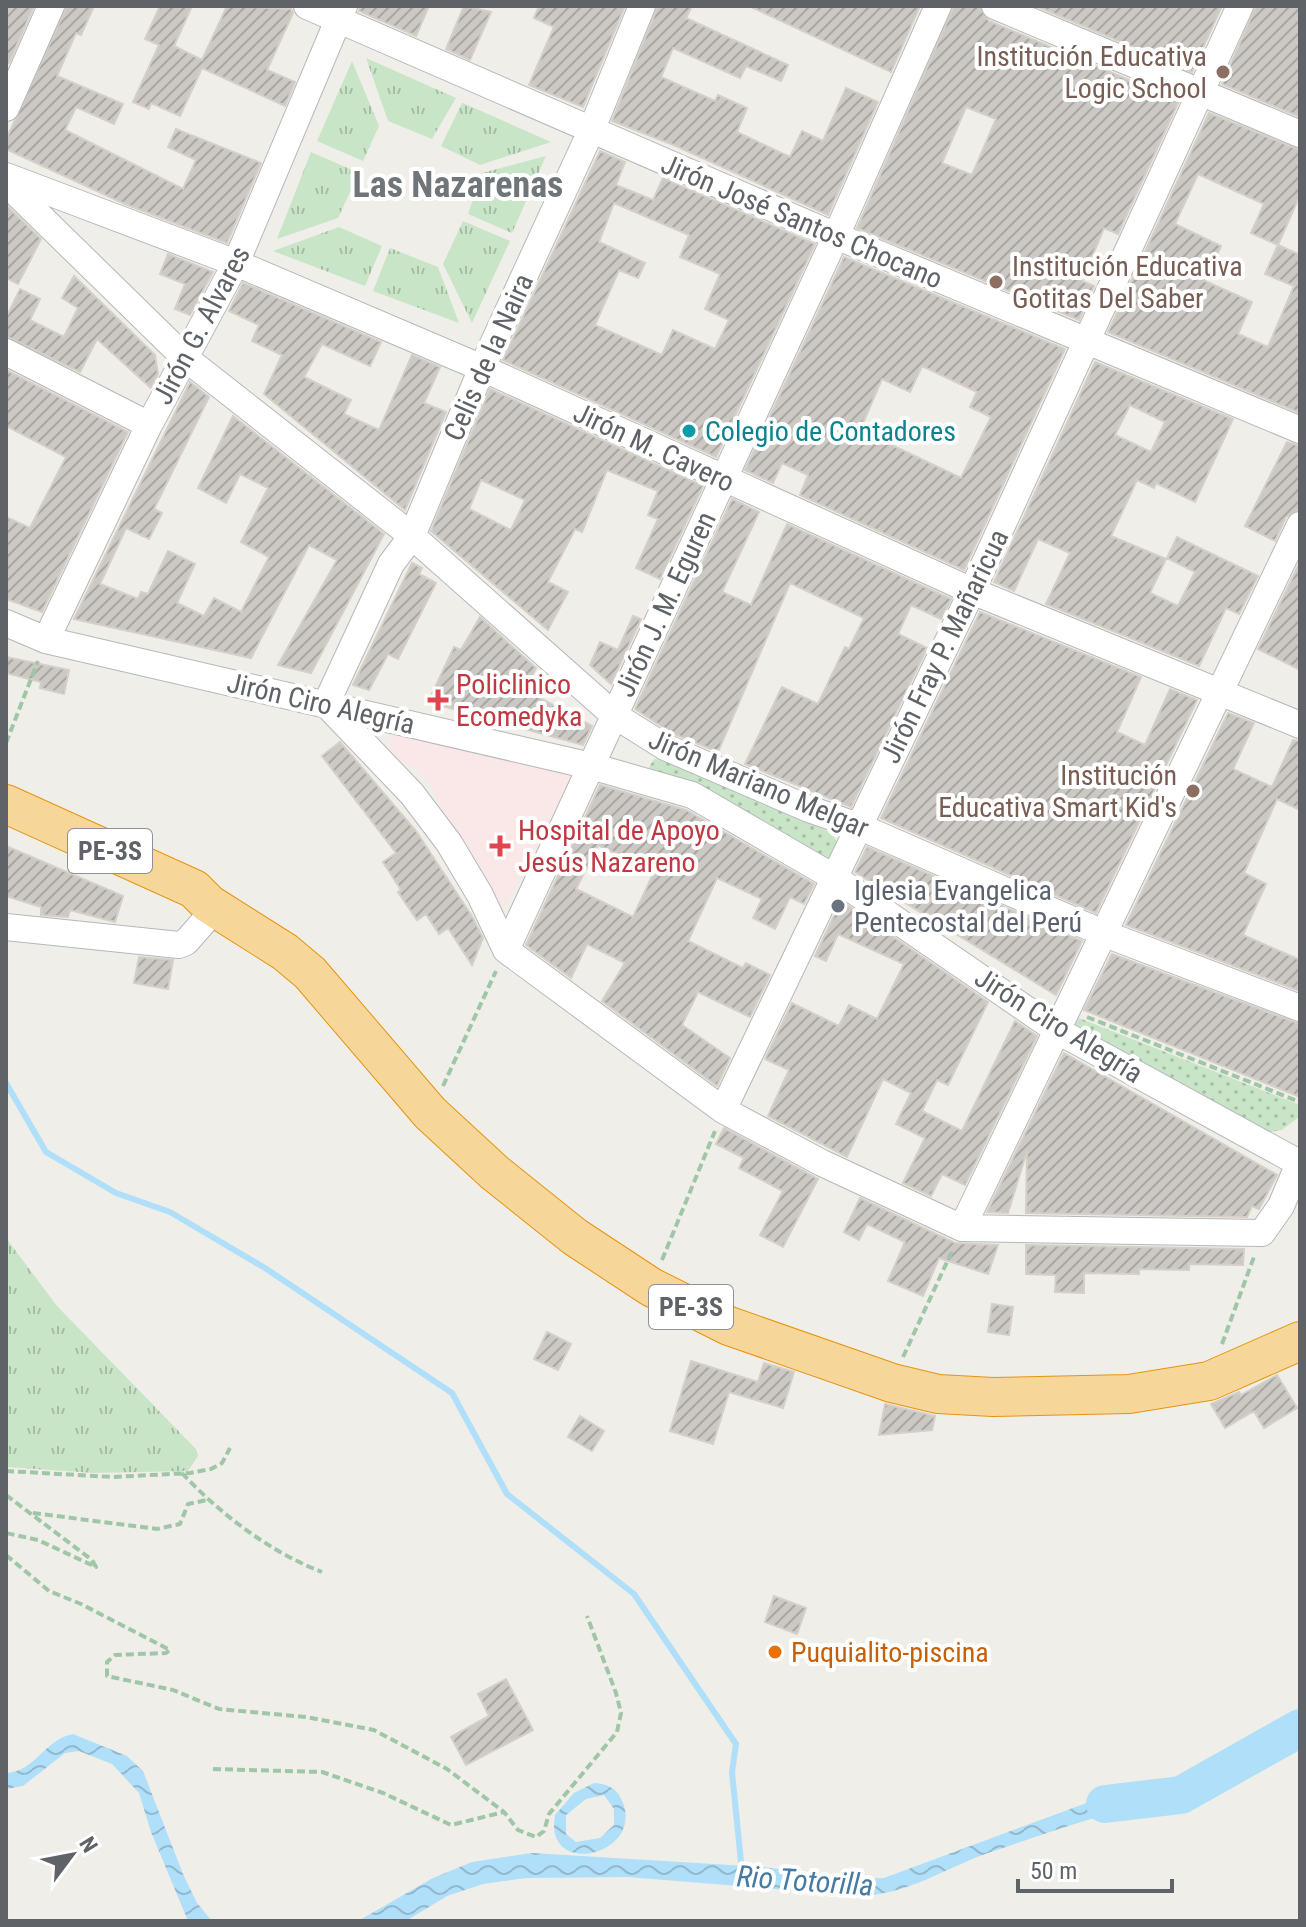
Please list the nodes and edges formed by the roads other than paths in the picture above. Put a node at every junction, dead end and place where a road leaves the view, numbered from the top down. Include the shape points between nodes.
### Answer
1 (51, 6) edge
2 (307, 6) edge
3 (642, 6) edge
4 (938, 6) edge
5 (995, 6) edge
6 (1240, 6) edge
7 (341, 13) edge
8 (1201, 91) junction
9 (6, 108) edge
10 (591, 131) junction
11 (1300, 134) edge
12 (6, 176) edge
13 (6, 183) edge
14 (836, 236) junction
15 (236, 263) junction
16 (1086, 341) junction
17 (6, 352) edge
18 (184, 357) junction
19 (482, 368) junction
20 (149, 425) junction
21 (1300, 430) edge
22 (723, 479) junction
23 (1300, 525) edge
24 (412, 536) junction
25 (972, 591) junction
26 (6, 623) edge
27 (46, 640) junction
28 (1221, 694) junction
29 (326, 704) junction
30 (614, 715) junction
31 (1300, 725) edge
32 (591, 766) junction
33 (6, 804) edge
34 (6, 824) edge
35 (858, 826) junction
36 (835, 878) junction
37 (212, 906) junction
38 (6, 927) edge
39 (1105, 934) junction
40 (506, 950) junction
41 (1300, 1008) edge
42 (1063, 1020) junction
43 (723, 1110) junction
44 (1300, 1162) edge
45 (1291, 1200) edge
46 (962, 1228) junction
47 (1300, 1341) edge

1 - 9 street
2 - 7 street, Jirón José Santos Chocano
3 - 10 street, Celis de la Naira
4 - 14 street, Jirón J. M. Eguren
5 - 8 street
6 - 8 street, Jirón Fray P. Mañaricua
7 - 10 street, Jirón José Santos Chocano
7 - 15 street, Jirón G. Alvares
8 - 11 street
8 - 16 street, Jirón Fray P. Mañaricua
10 - 14 street, Jirón José Santos Chocano
10 - 19 street, Celis de la Naira
12 - 15 street, Jirón M. Cavero
13 - 18 street, Jirón Mariano Melgar
14 - 16 street, Jirón José Santos Chocano
14 - 22 street, Jirón J. M. Eguren
15 - 18 street, Jirón G. Alvares
15 - 19 street, Jirón M. Cavero
16 - 21 street, Jirón José Santos Chocano
16 - 25 street, Jirón Fray P. Mañaricua
17 - 20 street
18 - 20 street, Jirón G. Alvares
18 - 24 street, Jirón Mariano Melgar
19 - 22 street, Jirón M. Cavero
19 - 24 street, Celis de la Naira
20 - 27 street, Jirón G. Alvares
22 - 25 street, Jirón M. Cavero
22 - 30 street, Jirón J. M. Eguren
23 - 28 street
24 - 29 street, Celis de la Naira via 391,564
24 - 30 street, Jirón Mariano Melgar
25 - 28 street, Jirón M. Cavero
25 - 35 street, Jirón Fray P. Mañaricua
26 - 27 street, Jirón Ciro Alegría
27 - 29 street, Jirón Ciro Alegría
28 - 31 street, Jirón M. Cavero
28 - 39 street
29 - 32 street, Jirón Ciro Alegría
29 - 40 street via 412,794 449,843
30 - 32 street, Jirón J. M. Eguren
30 - 35 street, Jirón Mariano Melgar via 665,747
32 - 36 street, Jirón Ciro Alegría via 714,805
32 - 40 street, Jirón J. M. Eguren
33 - 37 highway, PE-3S via 194,889
34 - 37 highway, PE-3S via 188,903
35 - 36 street, Jirón Fray P. Mañaricua
35 - 39 street, Jirón Mariano Melgar
36 - 42 street, Jirón Ciro Alegría
36 - 43 street, Jirón Fray P. Mañaricua
37 - 38 street via 179,945
37 - 47 highway, PE-3S via 310,973 430,1113 495,1173 563,1228 651,1287 729,1326 892,1383 938,1394 993,1397 1129,1394 1209,1381
39 - 41 street, Jirón Mariano Melgar
39 - 42 street
40 - 43 street
42 - 44 street, Jirón Ciro Alegría
42 - 46 street
43 - 46 street
44 - 45 street
45 - 46 street via 1262,1233

